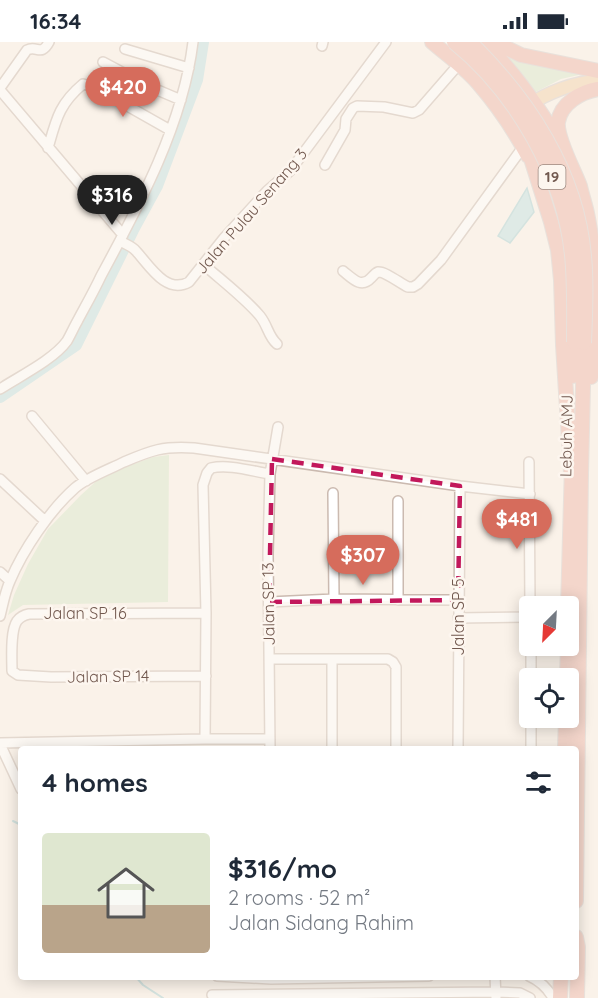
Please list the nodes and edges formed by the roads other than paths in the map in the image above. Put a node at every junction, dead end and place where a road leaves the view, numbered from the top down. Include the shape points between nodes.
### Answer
1 (49, 42) edge
2 (193, 42) edge
3 (386, 42) edge
4 (432, 42) edge
5 (454, 42) edge
6 (470, 42) edge
7 (483, 42) edge
8 (494, 42) edge
9 (125, 49) dead end
10 (103, 62) dead end
11 (459, 64) junction
12 (189, 68) junction
13 (508, 68) junction
14 (598, 71) edge
15 (598, 81) edge
16 (477, 82) junction
17 (598, 87) edge
18 (0, 89) edge
19 (181, 100) junction
20 (536, 104) junction
21 (508, 123) junction
22 (170, 130) junction
23 (523, 147) junction
24 (48, 148) junction
25 (566, 153) junction
26 (325, 165) dead end
27 (534, 168) junction
28 (124, 241) junction
29 (203, 264) junction
30 (596, 265) edge
31 (343, 271) dead end
32 (579, 343) junction
33 (277, 344) dead end
34 (0, 389) edge
35 (32, 416) dead end
36 (278, 427) dead end
37 (272, 459) junction
38 (530, 462) dead end
39 (576, 473) junction
40 (270, 474) junction
41 (0, 479) edge
42 (87, 481) junction
43 (460, 486) junction
44 (333, 493) dead end
45 (530, 494) junction
46 (398, 501) dead end
47 (45, 521) junction
48 (0, 572) edge
49 (10, 581) junction
50 (530, 596) edge
51 (569, 596) edge
52 (334, 599) junction
53 (398, 600) junction
54 (458, 600) junction
55 (268, 602) junction
56 (206, 613) junction
57 (0, 616) edge
58 (519, 617) edge
59 (458, 618) junction
60 (269, 659) junction
61 (332, 660) junction
62 (12, 672) joint
63 (206, 676) junction
64 (531, 728) edge
65 (566, 728) edge
66 (206, 739) junction
67 (0, 743) edge
68 (141, 744) edge
69 (270, 744) edge
70 (22, 745) edge
71 (332, 746) edge
72 (396, 746) edge
73 (458, 746) edge
74 (531, 746) edge
75 (565, 746) edge
76 (576, 746) edge
77 (18, 782) edge
78 (214, 980) edge
79 (495, 980) edge
80 (536, 980) edge
81 (561, 980) edge
82 (577, 980) edge
83 (496, 995) edge
84 (212, 997) edge
85 (530, 998) edge
86 (553, 998) edge
87 (560, 998) edge
88 (577, 998) edge

1 - 18 street via 42,50 27,50
2 - 12 street
3 - 29 street, Jalan Pulau Senang 3 via 290,171 267,191
4 - 11 highway
5 - 32 highway, Lebuh AMJ / 19, bridge via 501,91 547,162 567,220
6 - 32 highway, Lebuh AMJ / 19, bridge via 528,110 568,186 584,254 585,291
7 - 13 highway
8 - 14 highway via 521,55
9 - 12 street
10 - 19 street
11 - 16 highway
11 - 26 street via 412,113 384,107 353,108
12 - 19 street
13 - 16 highway via 513,85 502,96 491,94
13 - 20 highway
15 - 20 main road via 576,84
16 - 21 highway
17 - 20 main road
17 - 25 highway via 571,100 562,111 558,124
18 - 24 street
19 - 22 street
20 - 21 main road
20 - 25 highway
21 - 23 highway
22 - 24 street via 83,84 59,111
22 - 28 street
23 - 27 highway
23 - 31 street via 441,260 418,284 408,287 378,272 368,282 360,283
24 - 28 street
25 - 27 highway via 550,134 537,132 528,143
25 - 30 highway via 580,187
27 - 39 highway via 558,250
28 - 29 street, Jalan Pulau Senang 3 via 154,272 173,285 189,282
28 - 34 street via 66,342
29 - 33 street via 258,314
30 - 39 highway via 594,350
32 - 39 highway, Lebuh AMJ / 19
35 - 42 street
36 - 37 street, Jalan SP 13
37 - 40 street, Jalan SP 13
37 - 42 street via 173,447 141,455
37 - 43 street
38 - 45 street
39 - 51 highway, Lebuh AMJ / 19
39 - 76 highway, Lebuh AMJ / 19
40 - 55 street, Jalan SP 13
40 - 56 street via 217,467 207,473 203,485
41 - 47 street
42 - 47 street via 76,486
43 - 45 street
43 - 54 street, Jalan SP 5
44 - 52 street
45 - 50 street
46 - 53 street
47 - 49 street
48 - 49 street
49 - 57 street
52 - 53 street
52 - 55 street
53 - 54 street
54 - 59 street, Jalan SP 5
55 - 60 street, Jalan SP 13
56 - 62 street, Jalan SP 16 via 24,615 14,627
56 - 63 street
58 - 59 street
59 - 73 street, Jalan SP 5
60 - 61 street
60 - 69 street, Jalan SP 13
61 - 71 street
61 - 72 street via 393,662
62 - 63 street, Jalan SP 14 via 51,677
63 - 66 street
64 - 74 street
65 - 75 highway
66 - 68 street
66 - 69 street
67 - 70 street
67 - 77 street
68 - 70 street
78 - 84 street
79 - 83 street
80 - 86 street
81 - 87 highway
82 - 88 highway
83 - 84 street
83 - 85 street via 520,993

